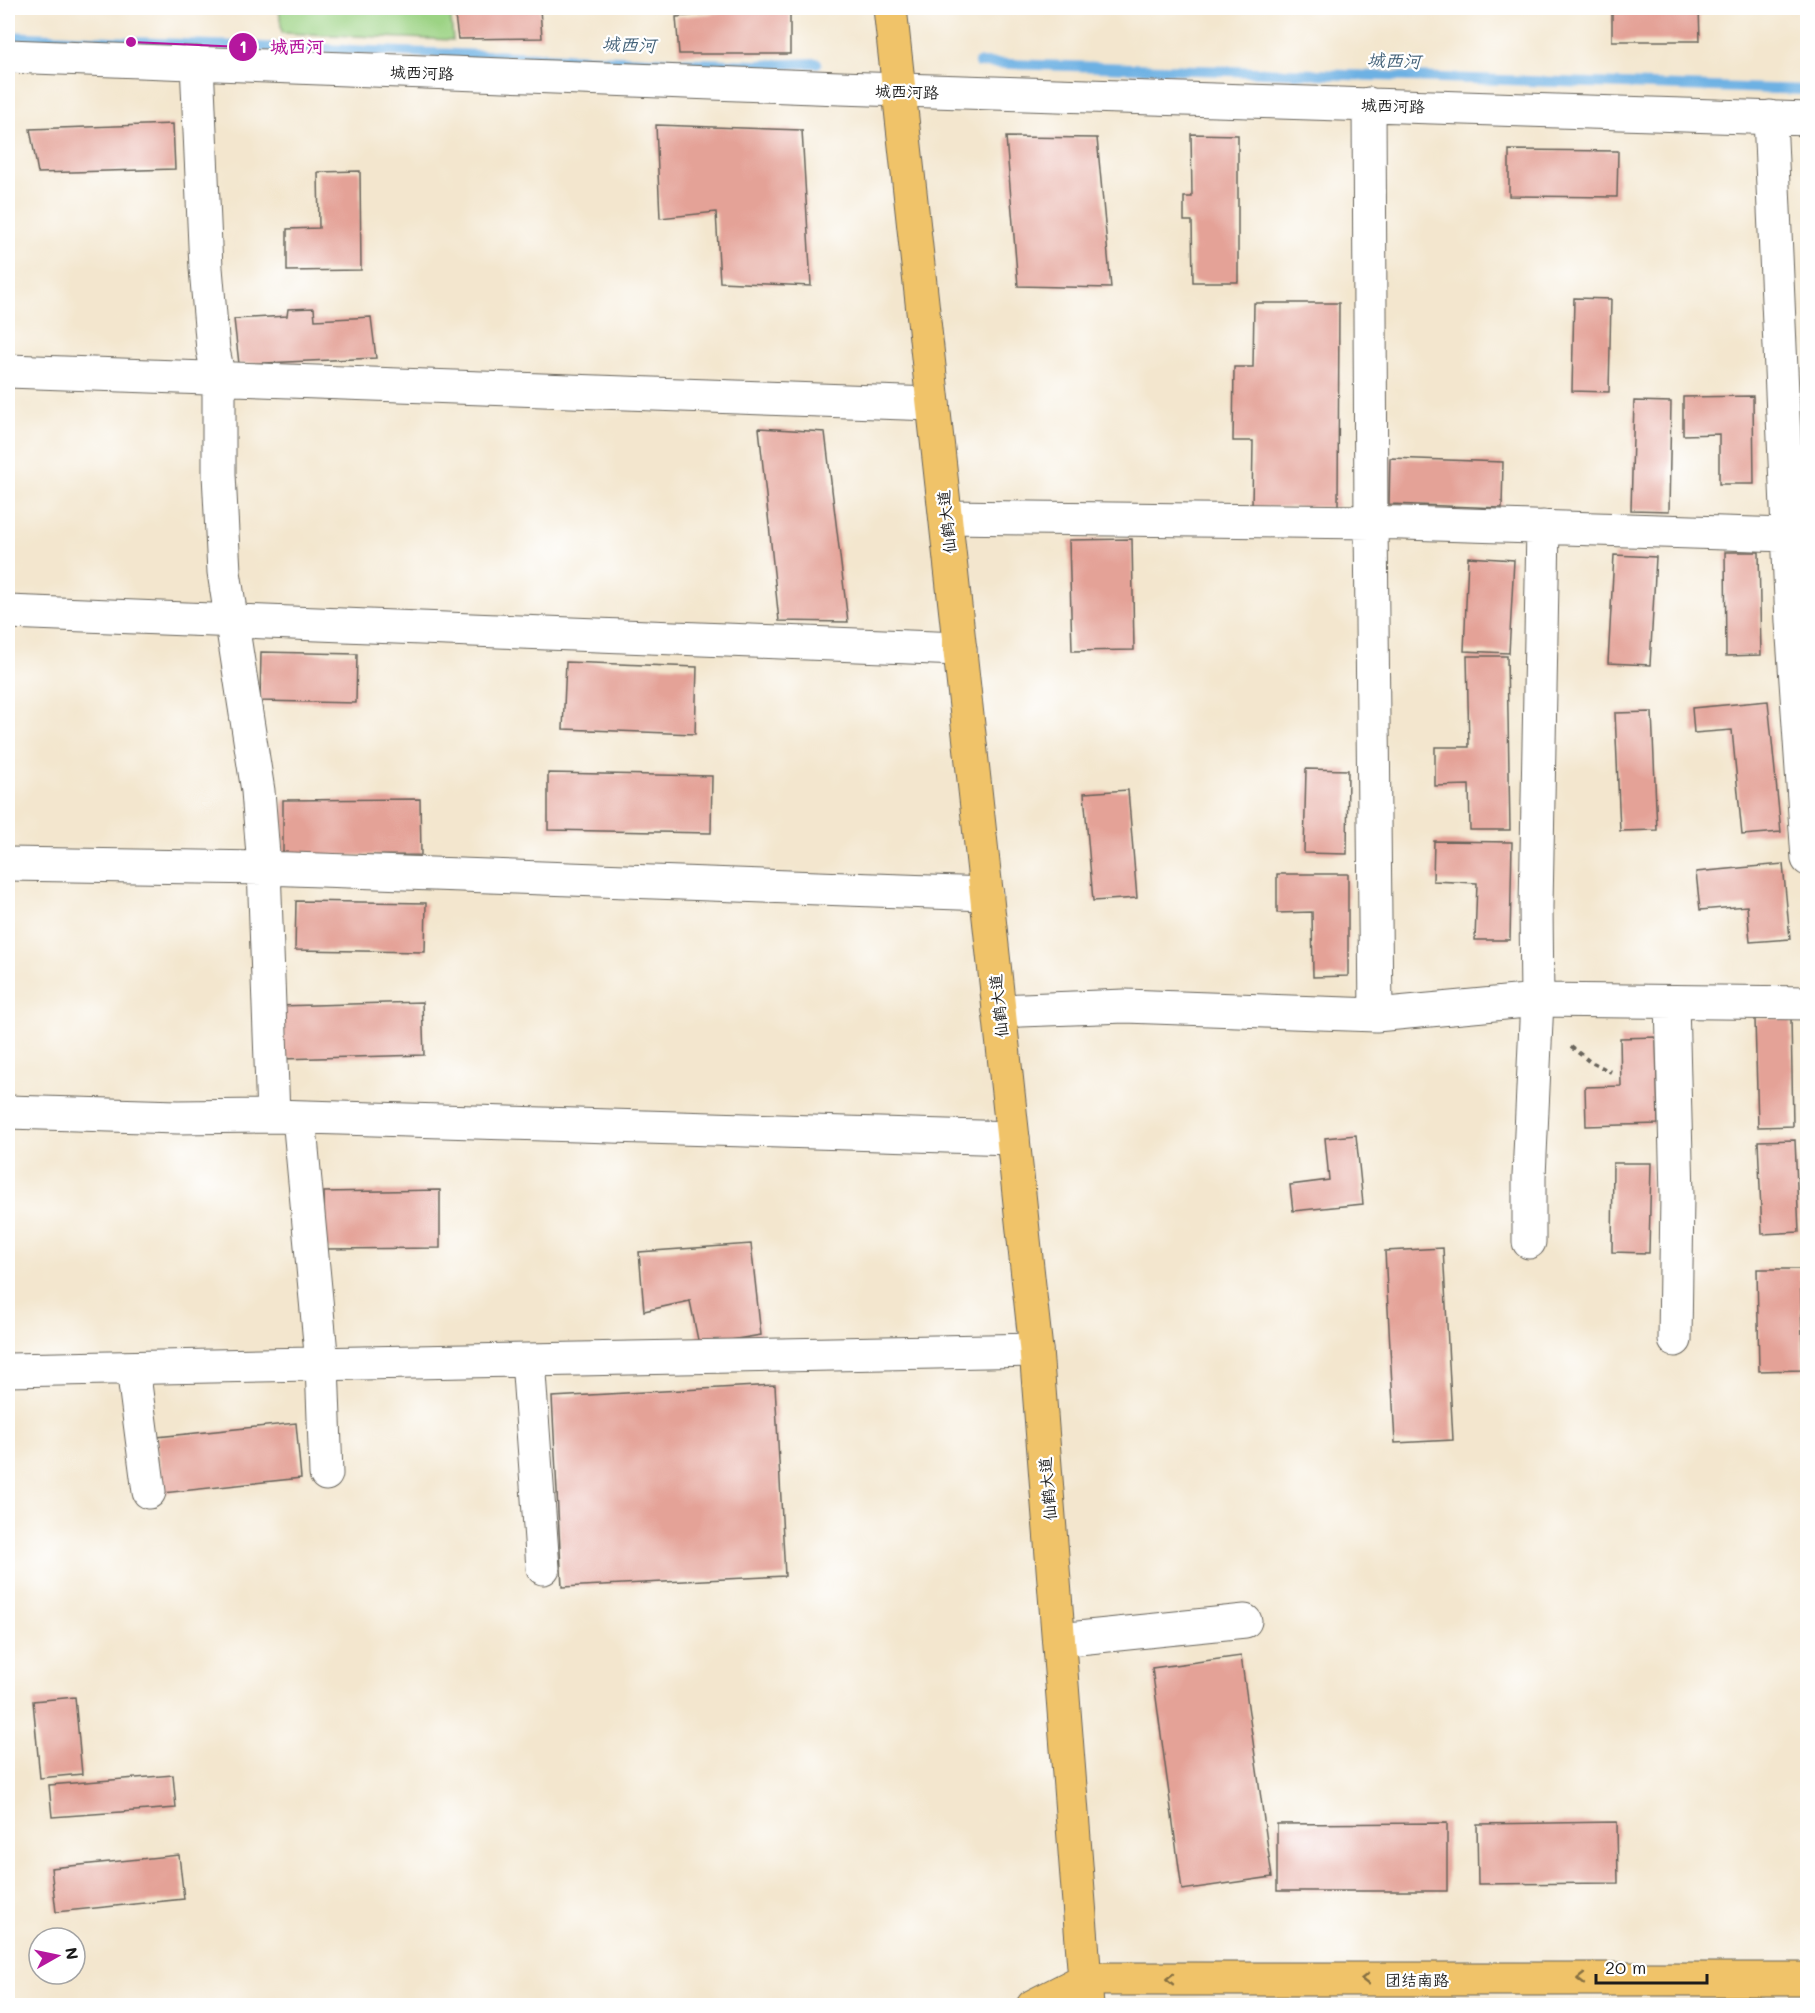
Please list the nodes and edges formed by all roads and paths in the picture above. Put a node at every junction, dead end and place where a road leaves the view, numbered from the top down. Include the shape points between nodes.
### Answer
1 (890, 8) edge
2 (8, 56) edge
3 (197, 63) junction
4 (900, 90) junction
5 (1369, 104) junction
6 (1770, 117) junction
7 (1808, 119) edge
8 (8, 371) edge
9 (219, 379) junction
10 (933, 404) junction
11 (1796, 435) edge
12 (946, 517) junction
13 (1371, 522) junction
14 (1543, 527) junction
15 (1795, 548) edge
16 (8, 612) edge
17 (232, 621) junction
18 (960, 649) junction
19 (1808, 859) edge
20 (8, 864) edge
21 (264, 868) junction
22 (987, 894) junction
23 (1537, 1000) junction
24 (1672, 1002) junction
25 (1808, 1003) edge
26 (999, 1011) junction
27 (1376, 1015) junction
28 (8, 1112) edge
29 (286, 1117) junction
30 (1013, 1138) junction
31 (1528, 1242) dead end
32 (1675, 1340) dead end
33 (1036, 1350) junction
34 (528, 1360) junction
35 (322, 1364) junction
36 (133, 1368) junction
37 (8, 1370) edge
38 (326, 1474) dead end
39 (149, 1492) dead end
40 (543, 1568) dead end
41 (1245, 1621) dead end
42 (1059, 1640) junction
43 (1808, 1979) edge
44 (1087, 1992) edge
45 (1034, 2006) edge

1 - 4 main road, 仙鹤大道
2 - 3 street, 城西河路
3 - 4 street, 城西河路
3 - 9 street via 206,268
4 - 5 street, 城西河路
4 - 10 main road, 仙鹤大道
5 - 6 street, 城西河路
5 - 13 street
6 - 7 street, 城西河路
6 - 11 street
8 - 9 street
9 - 10 street
9 - 17 street via 223,562
10 - 12 main road, 仙鹤大道
11 - 15 street
12 - 13 street
12 - 18 main road, 仙鹤大道
13 - 14 street
13 - 27 street
14 - 15 street
14 - 23 street
15 - 19 street
16 - 17 street
17 - 18 street
17 - 21 street via 258,791
18 - 22 main road, 仙鹤大道
20 - 21 street
21 - 22 street
21 - 29 street
22 - 26 main road, 仙鹤大道
23 - 24 street
23 - 27 street
23 - 31 street
24 - 25 street
24 - 32 street via 1677,1195
26 - 27 street via 1125,1006
26 - 30 main road, 仙鹤大道
28 - 29 street
29 - 30 street
29 - 35 street
30 - 33 main road, 仙鹤大道
33 - 34 street
33 - 42 main road, 仙鹤大道
34 - 35 street
34 - 40 street
35 - 36 street
35 - 38 street
36 - 37 street
36 - 39 street
41 - 42 street
42 - 44 main road, 仙鹤大道
43 -> 44 main road, 团结南路
44 - 45 main road, 团结南路

